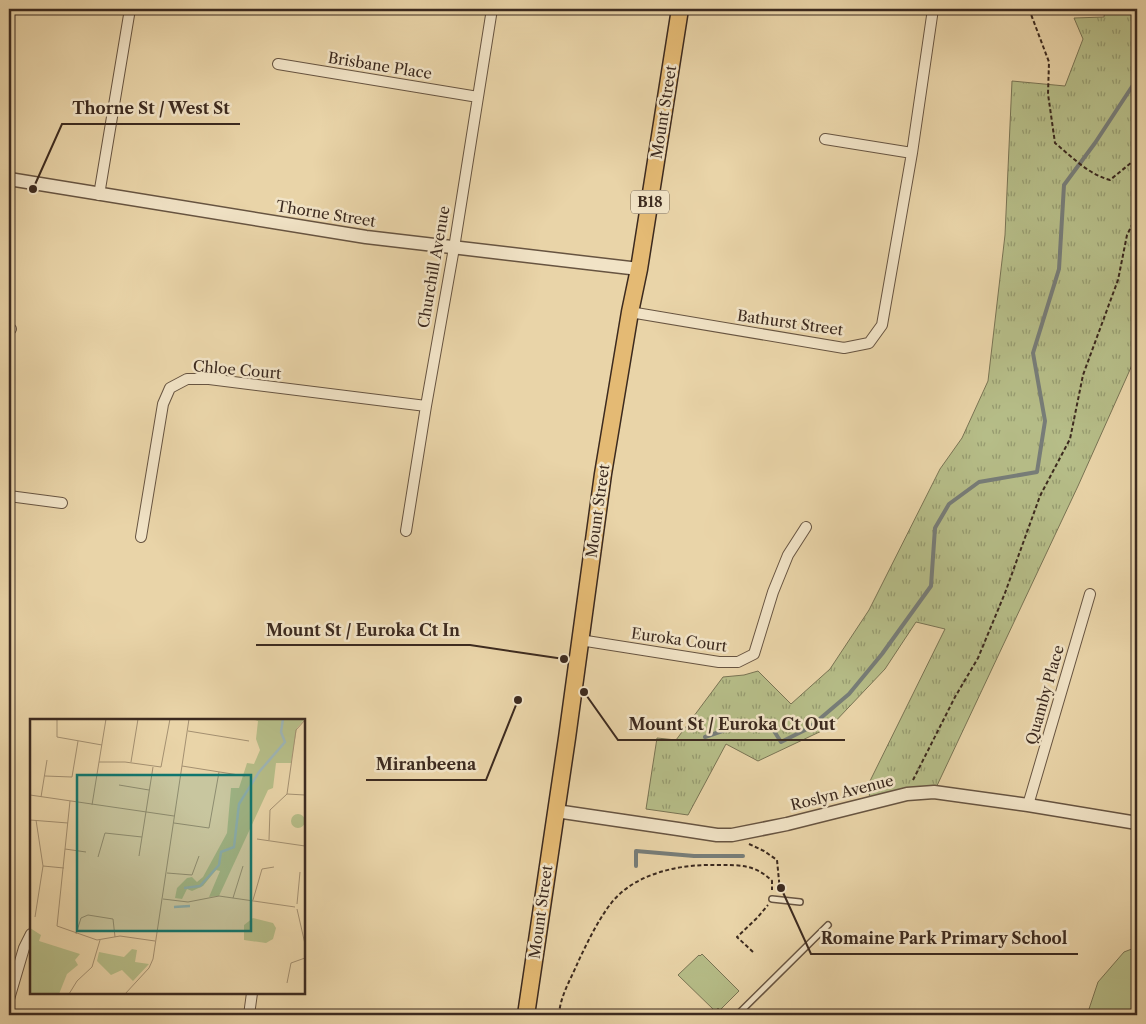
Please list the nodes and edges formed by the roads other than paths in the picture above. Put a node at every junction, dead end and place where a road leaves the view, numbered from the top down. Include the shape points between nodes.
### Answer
1 (130, 9) edge
2 (492, 9) edge
3 (680, 9) edge
4 (933, 9) edge
5 (278, 64) dead end
6 (478, 97) junction
7 (825, 140) dead end
8 (912, 152) junction
9 (9, 179) edge
10 (99, 195) junction
11 (454, 248) junction
12 (639, 269) junction
13 (630, 312) junction
14 (426, 406) junction
15 (9, 496) edge
16 (62, 503) dead end
17 (806, 527) dead end
18 (406, 531) dead end
19 (141, 537) dead end
20 (1090, 594) dead end
21 (580, 640) junction
22 (1028, 805) junction
23 (556, 811) junction
24 (1137, 823) edge
25 (772, 899) road end
26 (800, 902) dead end
27 (828, 925) dead end
28 (30, 936) edge
29 (252, 994) edge
30 (9, 999) edge
31 (250, 1015) edge
32 (526, 1015) edge
33 (737, 1015) edge

1 - 10 street
2 - 6 street, Churchill Avenue
3 - 12 highway, Mount Street / B18
4 - 8 street, Bathurst Street
5 - 6 street, Brisbane Place
6 - 11 street, Churchill Avenue
7 - 8 street
8 - 13 street, Bathurst Street via 882,325 868,343 844,348
9 - 10 street, Thorne Street
10 - 11 street, Thorne Street
11 - 12 street, Thorne Street
11 - 14 street, Churchill Avenue
12 - 13 highway, Mount Street / B18
13 - 21 highway, Mount Street / B18
14 - 18 street, Churchill Avenue
14 - 19 street, Chloe Court via 187,379 170,388 163,404
15 - 16 street
17 - 21 street, Euroka Court via 788,555 754,654 738,662 719,662
20 - 22 street, Quamby Place
21 - 23 highway, Mount Street / B18
22 - 23 street, Roslyn Avenue via 934,792 907,794 732,835
22 - 24 street, Roslyn Avenue
23 - 32 highway, Mount Street / B18
25 - 26 lane
27 - 33 lane
28 - 30 street
29 - 31 street

